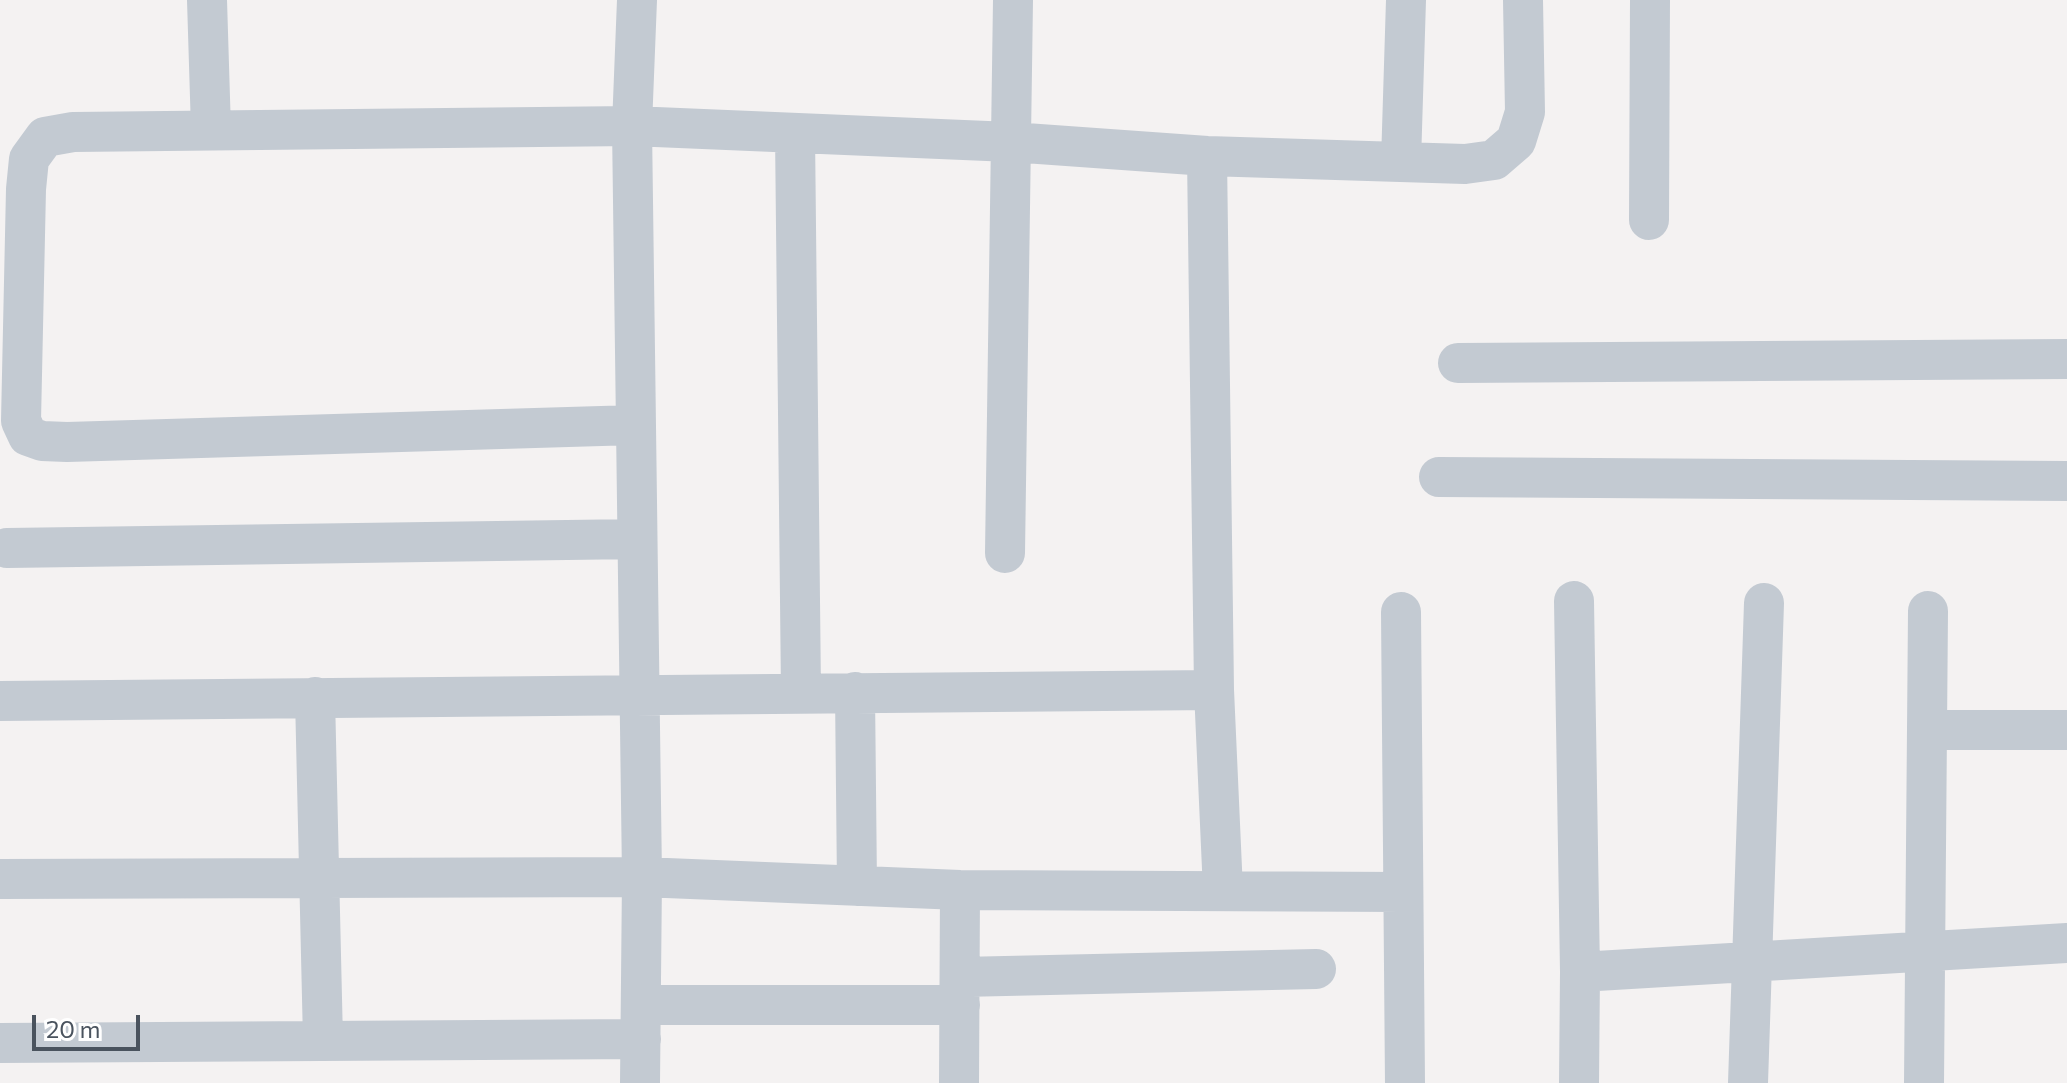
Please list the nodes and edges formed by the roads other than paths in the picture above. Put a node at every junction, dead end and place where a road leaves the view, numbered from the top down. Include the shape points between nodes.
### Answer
1 (207, 0) edge
2 (637, 0) edge
3 (1013, 0) edge
4 (1406, 0) edge
5 (1523, 0) edge
6 (1650, 0) edge
7 (632, 126) junction
8 (211, 130) junction
9 (795, 133) junction
10 (1011, 142) junction
11 (1207, 156) junction
12 (1401, 162) junction
13 (1649, 220) dead end
14 (2067, 359) edge
15 (1458, 363) dead end
16 (635, 425) junction
17 (1439, 477) dead end
18 (2067, 481) edge
19 (637, 539) junction
20 (7, 548) dead end
21 (1005, 553) dead end
22 (1574, 601) dead end
23 (1764, 603) dead end
24 (1928, 611) dead end
25 (1401, 612) dead end
26 (1214, 690) junction
27 (855, 692) junction
28 (801, 693) junction
29 (638, 694) junction
30 (315, 697) junction
31 (0, 701) edge
32 (1927, 730) junction
33 (2067, 730) edge
34 (642, 877) junction
35 (318, 878) junction
36 (0, 879) edge
37 (857, 886) junction
38 (960, 890) junction
39 (1223, 891) junction
40 (1403, 892) junction
41 (2067, 943) edge
42 (1926, 953) junction
43 (1751, 962) junction
44 (1316, 969) dead end
45 (1580, 972) junction
46 (960, 991) junction
47 (641, 1022) junction
48 (323, 1041) junction
49 (0, 1043) edge
50 (640, 1083) edge
51 (959, 1083) edge
52 (1405, 1083) edge
53 (1579, 1083) edge
54 (1748, 1083) edge
55 (1924, 1083) edge

1 - 8 street
2 - 7 street
3 - 10 street
4 - 12 street
5 - 12 street via 1525,112 1516,141 1494,160
6 - 13 street
7 - 8 street
7 - 9 street
7 - 16 street
8 - 16 street via 73,132 45,137 29,159 21,421 28,436 67,442
9 - 10 street
9 - 28 street
10 - 11 street
10 - 21 street
11 - 12 street
11 - 26 street
14 - 15 street
16 - 19 street
17 - 18 street
19 - 20 street
19 - 29 street
22 - 45 street
23 - 43 street
24 - 32 street
25 - 40 street
26 - 27 street
26 - 39 street
27 - 28 street
27 - 37 street
28 - 29 street
29 - 30 street
29 - 34 street
30 - 31 street
30 - 35 street
32 - 33 street
32 - 42 street
34 - 35 street
34 - 37 street
34 - 47 street
35 - 36 street
35 - 48 street
37 - 38 street
38 - 39 street
38 - 46 street
39 - 40 street
40 - 52 street
41 - 42 street
42 - 43 street
42 - 55 street
43 - 45 street
43 - 54 street
44 - 46 street
45 - 53 street
46 - 47 street
46 - 51 street
47 - 48 street
47 - 50 street
48 - 49 street

